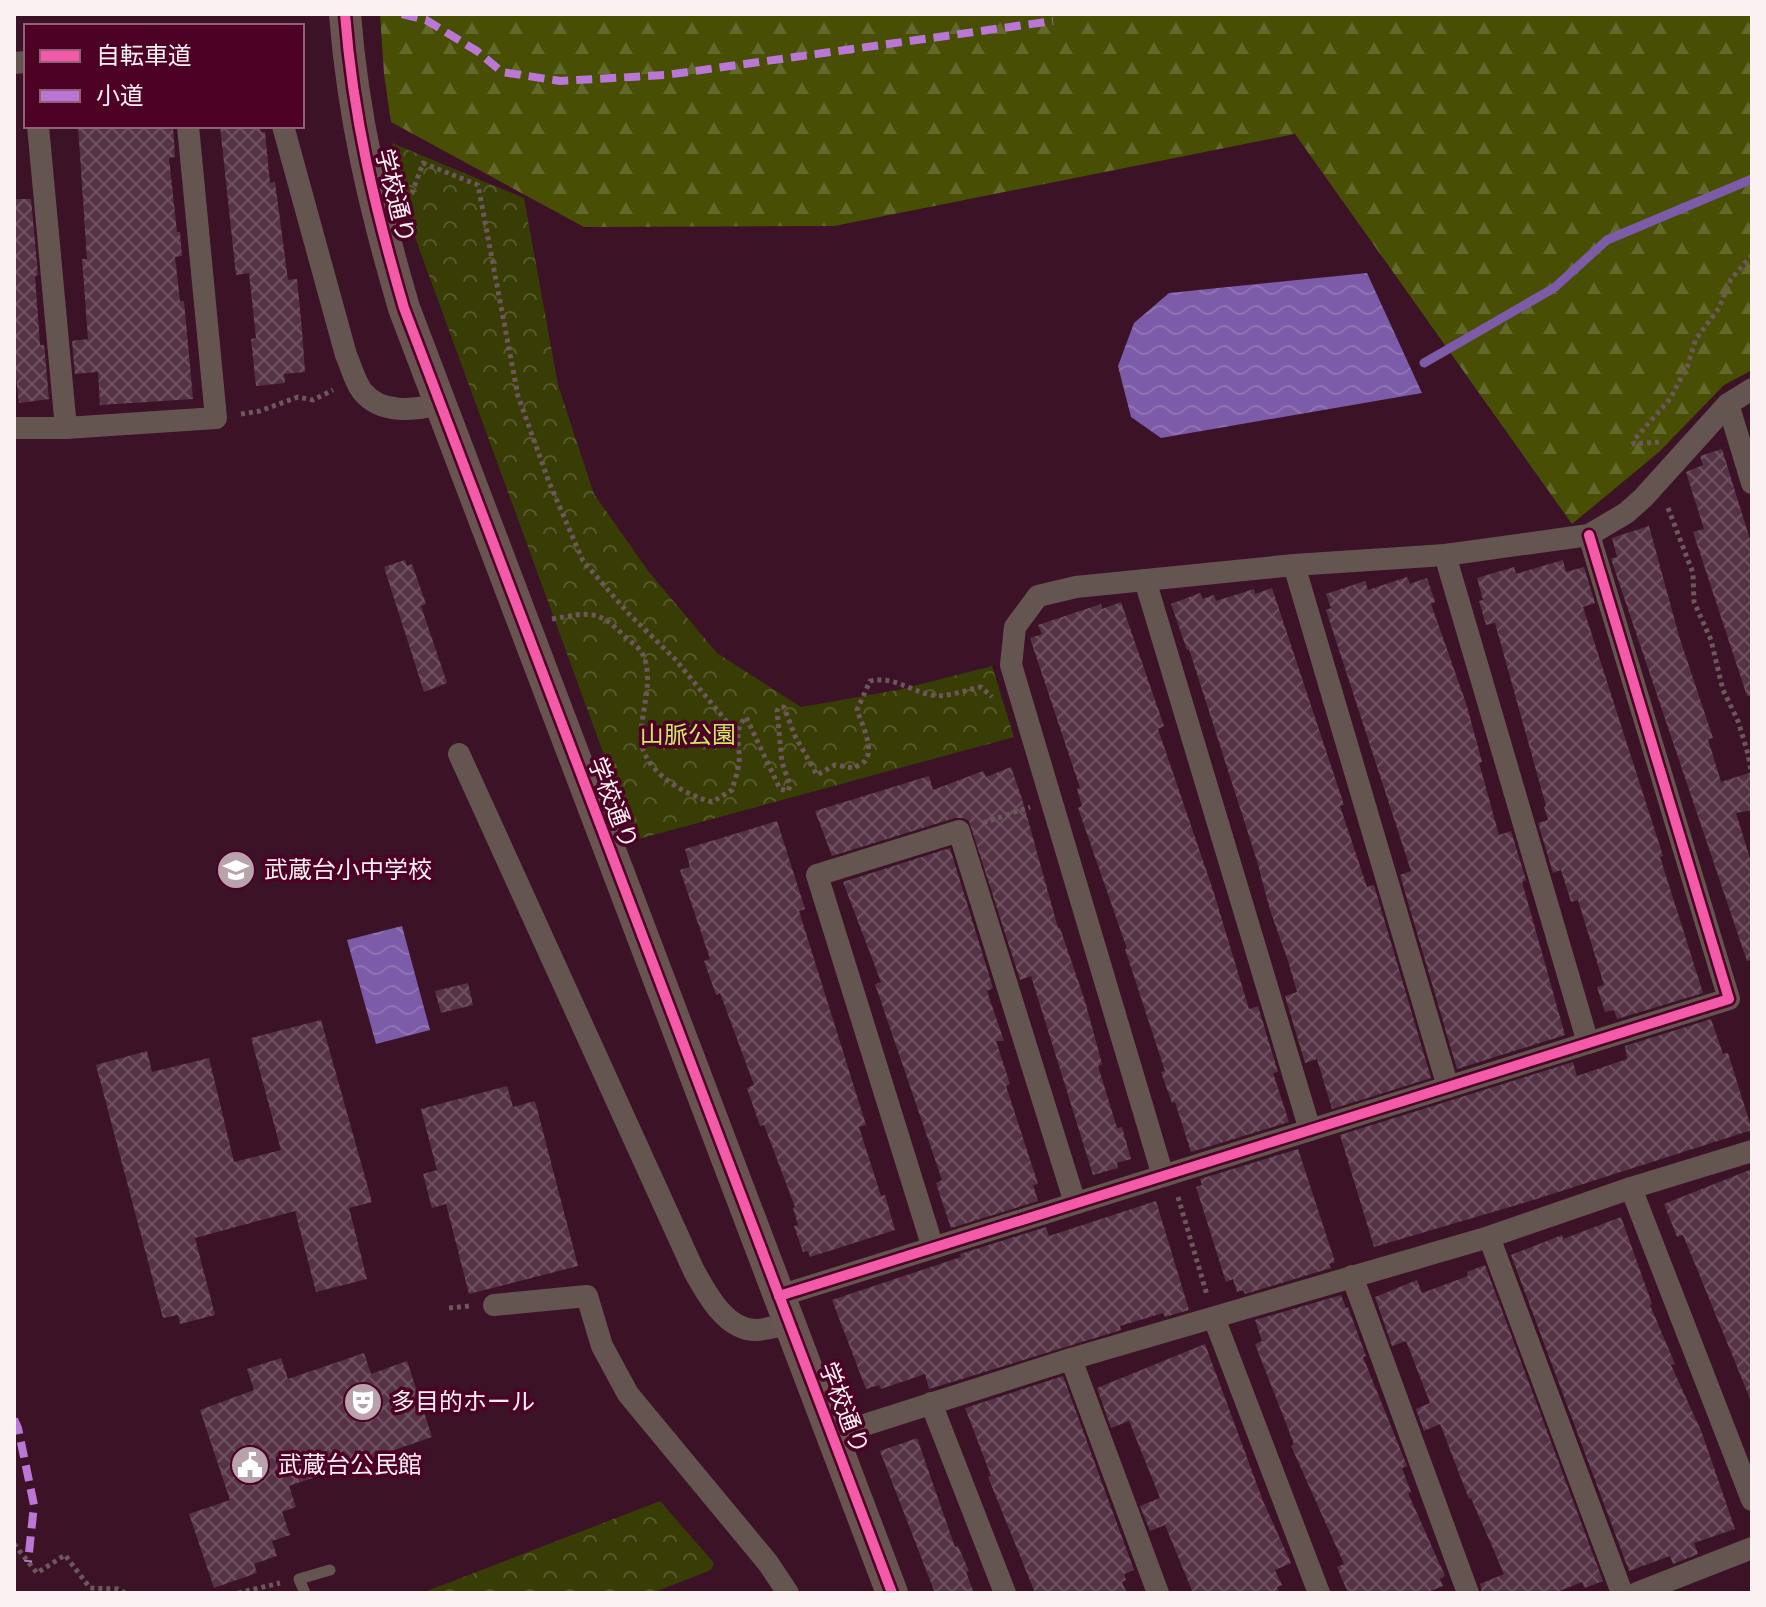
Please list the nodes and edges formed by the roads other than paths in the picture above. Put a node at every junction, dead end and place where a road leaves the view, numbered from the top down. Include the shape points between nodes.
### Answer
1 (345, 14) edge
2 (38, 128) edge
3 (188, 128) edge
4 (284, 128) edge
5 (1752, 389) edge
6 (440, 404) junction
7 (1728, 404) junction
8 (14, 428) edge
9 (66, 428) junction
10 (1752, 483) edge
11 (1589, 535) junction
12 (1445, 555) junction
13 (1294, 565) junction
14 (1145, 580) junction
15 (459, 754) dead end
16 (1588, 1043) junction
17 (1448, 1087) junction
18 (1310, 1130) junction
19 (1752, 1151) edge
20 (1167, 1175) junction
21 (1631, 1188) junction
22 (1075, 1203) junction
23 (1489, 1237) junction
24 (933, 1248) junction
25 (1352, 1276) junction
26 (494, 1305) dead end
27 (784, 1310) junction
28 (1214, 1318) junction
29 (1071, 1359) junction
30 (931, 1403) junction
31 (833, 1435) junction
32 (1752, 1500) edge
33 (1752, 1548) edge
34 (330, 1570) dead end
35 (305, 1593) edge
36 (786, 1593) edge
37 (892, 1593) edge
38 (1005, 1593) edge
39 (1158, 1593) edge
40 (1319, 1593) edge
41 (1468, 1593) edge
42 (1622, 1593) edge
43 (1637, 1593) edge

1 - 6 street, 学校通り via 360,140 377,216
2 - 9 street
3 - 9 street via 216,418
4 - 6 street via 346,355 362,391 401,411
5 - 7 street
6 - 27 street, 学校通り
7 - 10 street
7 - 11 street via 1659,484 1626,513
8 - 9 street
11 - 12 street
11 - 16 street via 1729,999
12 - 13 street
12 - 16 street
13 - 14 street
13 - 17 street
14 - 18 street
14 - 20 street via 1038,596 1015,627 1011,665
15 - 27 street via 694,1271 714,1305 740,1327 756,1330
16 - 17 street
17 - 18 street
18 - 20 street
19 - 21 street
20 - 22 street
21 - 23 street
21 - 32 street
22 - 24 street
22 - 24 street via 959,831 817,875
23 - 25 street
23 - 42 street
24 - 27 street
25 - 28 street
25 - 41 street
26 - 36 street via 587,1296 602,1346 628,1394 768,1563
27 - 31 street, 学校通り
28 - 29 street
28 - 40 street
29 - 30 street
29 - 39 street
30 - 31 street
30 - 38 street
31 - 37 street, 学校通り
33 - 43 street
34 - 35 lane via 299,1579

